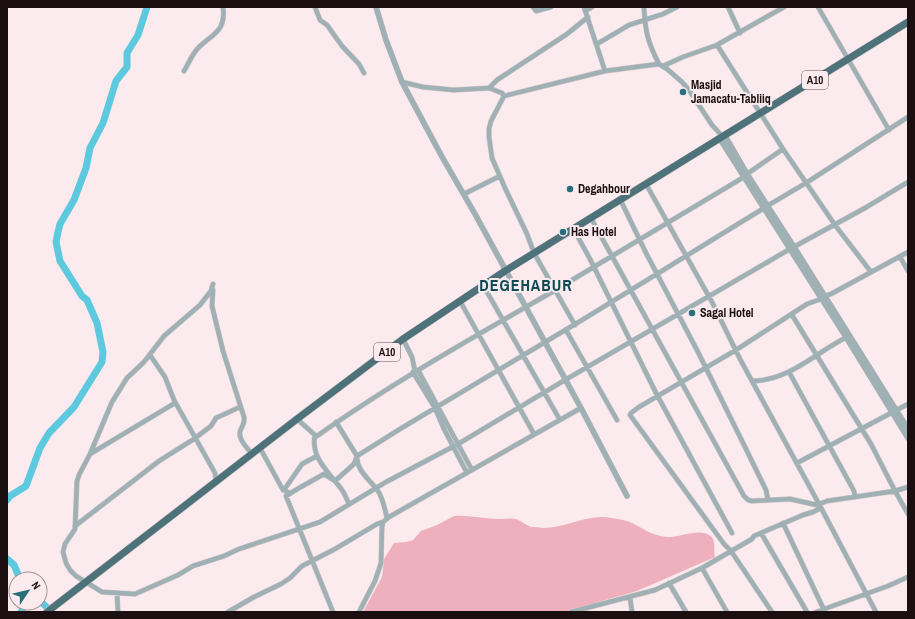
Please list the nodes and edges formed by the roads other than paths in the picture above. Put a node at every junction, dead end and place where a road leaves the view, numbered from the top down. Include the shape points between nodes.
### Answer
1 (223, 7) edge
2 (315, 7) edge
3 (376, 7) edge
4 (533, 7) edge
5 (551, 7) edge
6 (592, 7) edge
7 (644, 7) edge
8 (677, 7) edge
9 (728, 7) edge
10 (784, 7) edge
11 (818, 7) edge
12 (584, 9) edge
13 (588, 18) junction
14 (645, 20) junction
15 (908, 22) edge
16 (740, 33) junction
17 (597, 44) junction
18 (717, 45) junction
19 (849, 59) junction
20 (661, 65) junction
21 (184, 71) dead end
22 (605, 71) junction
23 (364, 73) dead end
24 (402, 82) junction
25 (489, 88) junction
26 (504, 96) junction
27 (761, 113) junction
28 (908, 117) edge
29 (889, 130) junction
30 (723, 138) junction
31 (783, 149) junction
32 (745, 175) junction
33 (500, 176) junction
34 (908, 182) edge
35 (806, 183) junction
36 (646, 184) junction
37 (464, 194) junction
38 (620, 199) junction
39 (766, 207) junction
40 (591, 218) junction
41 (669, 223) junction
42 (835, 224) junction
43 (573, 228) junction
44 (639, 240) junction
45 (792, 248) junction
46 (908, 252) edge
47 (534, 253) junction
48 (687, 255) junction
49 (612, 256) junction
50 (900, 257) junction
51 (594, 267) junction
52 (505, 271) junction
53 (908, 271) edge
54 (871, 272) junction
55 (656, 274) junction
56 (483, 285) junction
57 (555, 290) junction
58 (631, 290) junction
59 (709, 296) junction
60 (823, 297) junction
61 (460, 301) junction
62 (612, 302) junction
63 (525, 307) junction
64 (678, 314) junction
65 (792, 315) junction
66 (502, 320) junction
67 (575, 325) junction
68 (652, 329) junction
69 (566, 330) junction
70 (478, 334) junction
71 (848, 336) junction
72 (403, 339) junction
73 (545, 342) junction
74 (631, 342) junction
75 (736, 350) junction
76 (150, 355) junction
77 (816, 355) junction
78 (522, 356) junction
79 (587, 367) junction
80 (706, 368) junction
81 (498, 370) junction
82 (415, 371) junction
83 (790, 372) junction
84 (565, 380) junction
85 (752, 381) junction
86 (681, 382) junction
87 (544, 392) junction
88 (658, 396) junction
89 (175, 402) junction
90 (908, 404) edge
91 (240, 407) junction
92 (519, 407) junction
93 (436, 408) junction
94 (581, 408) junction
95 (894, 412) junction
96 (297, 419) junction
97 (560, 420) junction
98 (617, 420) dead end
99 (336, 422) junction
100 (862, 429) junction
101 (908, 429) edge
102 (534, 434) junction
103 (315, 435) junction
104 (908, 438) edge
105 (194, 439) junction
106 (455, 445) junction
107 (829, 446) junction
108 (260, 448) junction
109 (90, 454) junction
110 (252, 454) junction
111 (317, 456) junction
112 (357, 456) junction
113 (797, 463) junction
114 (470, 472) junction
115 (335, 481) junction
116 (216, 483) junction
117 (908, 487) edge
118 (376, 488) junction
119 (284, 490) junction
120 (895, 491) junction
121 (290, 493) junction
122 (627, 496) dead end
123 (855, 497) junction
124 (768, 500) junction
125 (349, 504) junction
126 (820, 506) junction
127 (908, 514) edge
128 (387, 518) junction
129 (383, 522) junction
130 (783, 523) junction
131 (76, 526) junction
132 (299, 528) junction
133 (732, 533) dead end
134 (761, 533) junction
135 (731, 551) junction
136 (313, 560) junction
137 (702, 568) junction
138 (908, 577) edge
139 (86, 582) junction
140 (669, 583) junction
141 (118, 594) junction
142 (867, 594) junction
143 (630, 597) junction
144 (824, 611) edge
145 (47, 612) edge
146 (118, 612) edge
147 (228, 612) edge
148 (333, 612) edge
149 (359, 612) edge
150 (571, 612) edge
151 (632, 612) edge
152 (686, 612) edge
153 (727, 612) edge
154 (772, 612) edge
155 (807, 612) edge
156 (816, 612) edge
157 (876, 612) edge

1 - 21 street via 221,27 193,55
2 - 23 street via 320,20 327,25
3 - 24 street
4 - 5 street via 536,11
6 - 12 street
7 - 14 street
8 - 14 street
9 - 16 street
10 - 16 street
11 - 19 street
12 - 13 street
13 - 17 street
13 - 25 street
14 - 17 street
14 - 20 street via 651,49
15 - 19 highway, A10
16 - 18 street
17 - 22 street
18 - 20 street
18 - 27 street
19 - 27 highway, A10
19 - 29 street
20 - 22 street
20 - 30 street via 689,90
22 - 26 street
24 - 25 street via 454,90
24 - 37 street
25 - 26 street
26 - 33 street via 491,121 489,137 492,158
27 - 30 highway, A10
27 - 31 street
28 - 29 street
29 - 35 street
30 - 32 street
30 - 36 highway, A10
31 - 32 street
31 - 35 street
32 - 39 street
32 - 41 street
33 - 37 street
33 - 47 street
34 - 42 street
35 - 39 street
35 - 42 street
36 - 38 highway, A10
36 - 41 street
37 - 52 street
38 - 40 highway, A10
38 - 44 street
39 - 45 street
39 - 48 street
40 - 43 highway, A10
40 - 49 street
41 - 44 street
41 - 48 street
42 - 45 street
42 - 54 street
43 - 47 highway, A10
43 - 51 street
44 - 49 street
44 - 55 street
45 - 59 street
45 - 60 street
46 - 50 street
47 - 52 highway, A10
47 - 57 street
48 - 55 street
48 - 59 street
49 - 51 street
49 - 58 street
50 - 53 street
50 - 54 street
51 - 57 street
51 - 62 street
52 - 56 highway, A10
52 - 63 street
54 - 60 street
55 - 58 street
55 - 64 street
56 - 61 highway, A10
56 - 66 street
57 - 63 street
57 - 67 street
58 - 62 street
58 - 68 street
59 - 64 street
59 - 75 street
60 - 65 street
60 - 71 street
61 - 70 street
61 - 72 highway, A10
62 - 67 street
62 - 74 street
63 - 66 street
63 - 73 street
64 - 68 street
64 - 80 street
65 - 75 street
65 - 77 street
66 - 70 street
66 - 78 street
67 - 69 street
68 - 74 street
68 - 86 street
69 - 73 street
69 - 79 street
70 - 81 street
70 - 82 street
71 - 77 street
71 - 95 street
72 - 82 street via 412,357
72 - 96 highway, A10
73 - 78 street
73 - 84 street
74 - 79 street
74 - 88 street
75 - 80 street
75 - 85 street
76 - 89 street via 165,377
76 - 91 street via 164,336 200,305 213,284 212,306
76 - 109 street via 127,378 112,402
77 - 83 street
77 - 100 street
78 - 81 street
78 - 87 street
79 - 84 street
79 - 98 street
80 - 86 street
80 - 124 street via 766,490
81 - 92 street
81 - 93 street
82 - 93 street
82 - 99 street
83 - 85 street
83 - 107 street
84 - 87 street
84 - 94 street
85 - 113 street
86 - 88 street
86 - 124 street via 744,496 752,501
87 - 92 street
87 - 97 street
88 - 133 street
88 - 135 street via 631,413 631,418
89 - 105 street
89 - 109 street
90 - 95 street
91 - 105 street via 216,418 211,426
91 - 110 street via 244,422 240,429 240,438
92 - 102 street
92 - 106 street
93 - 106 street
93 - 112 street
94 - 97 street
94 - 122 street
95 - 100 street
95 - 101 street
95 - 104 street
96 - 103 street
96 - 108 highway, A10
97 - 102 street
99 - 103 street
99 - 112 street
100 - 107 street
100 - 120 street
102 - 114 street
103 - 111 street
105 - 116 street via 215,473
105 - 131 street via 159,461
106 - 114 street
106 - 118 street
107 - 113 street
107 - 123 street
108 - 110 highway, A10
108 - 119 street
109 - 131 street via 77,481
110 - 116 highway, A10
111 - 115 street
111 - 119 street via 302,464
112 - 115 street via 354,464
112 - 118 street via 357,461
113 - 126 street
114 - 128 street
115 - 121 street via 324,474
115 - 125 street
116 - 139 highway, A10
117 - 120 street
118 - 125 street
118 - 128 street
119 - 121 street
120 - 123 street
120 - 127 street
121 - 132 street via 286,496
123 - 126 street
124 - 126 street via 790,499
125 - 132 street via 320,522
126 - 130 street via 813,512
126 - 142 street
128 - 129 street
129 - 136 street
129 - 149 street via 381,563
130 - 134 street
130 - 144 street
131 - 139 street via 65,544 63,557 70,570
132 - 136 street
132 - 141 street via 192,566 135,594
134 - 135 street
134 - 155 street
135 - 137 street
135 - 154 street
136 - 147 street via 281,584
136 - 148 street
137 - 140 street
137 - 153 street
138 - 142 street
139 - 141 street via 102,592
139 - 145 highway, A10
140 - 143 street
140 - 152 street
141 - 146 street
142 - 144 street
142 - 157 street
143 - 150 street
143 - 151 street
144 - 156 street

